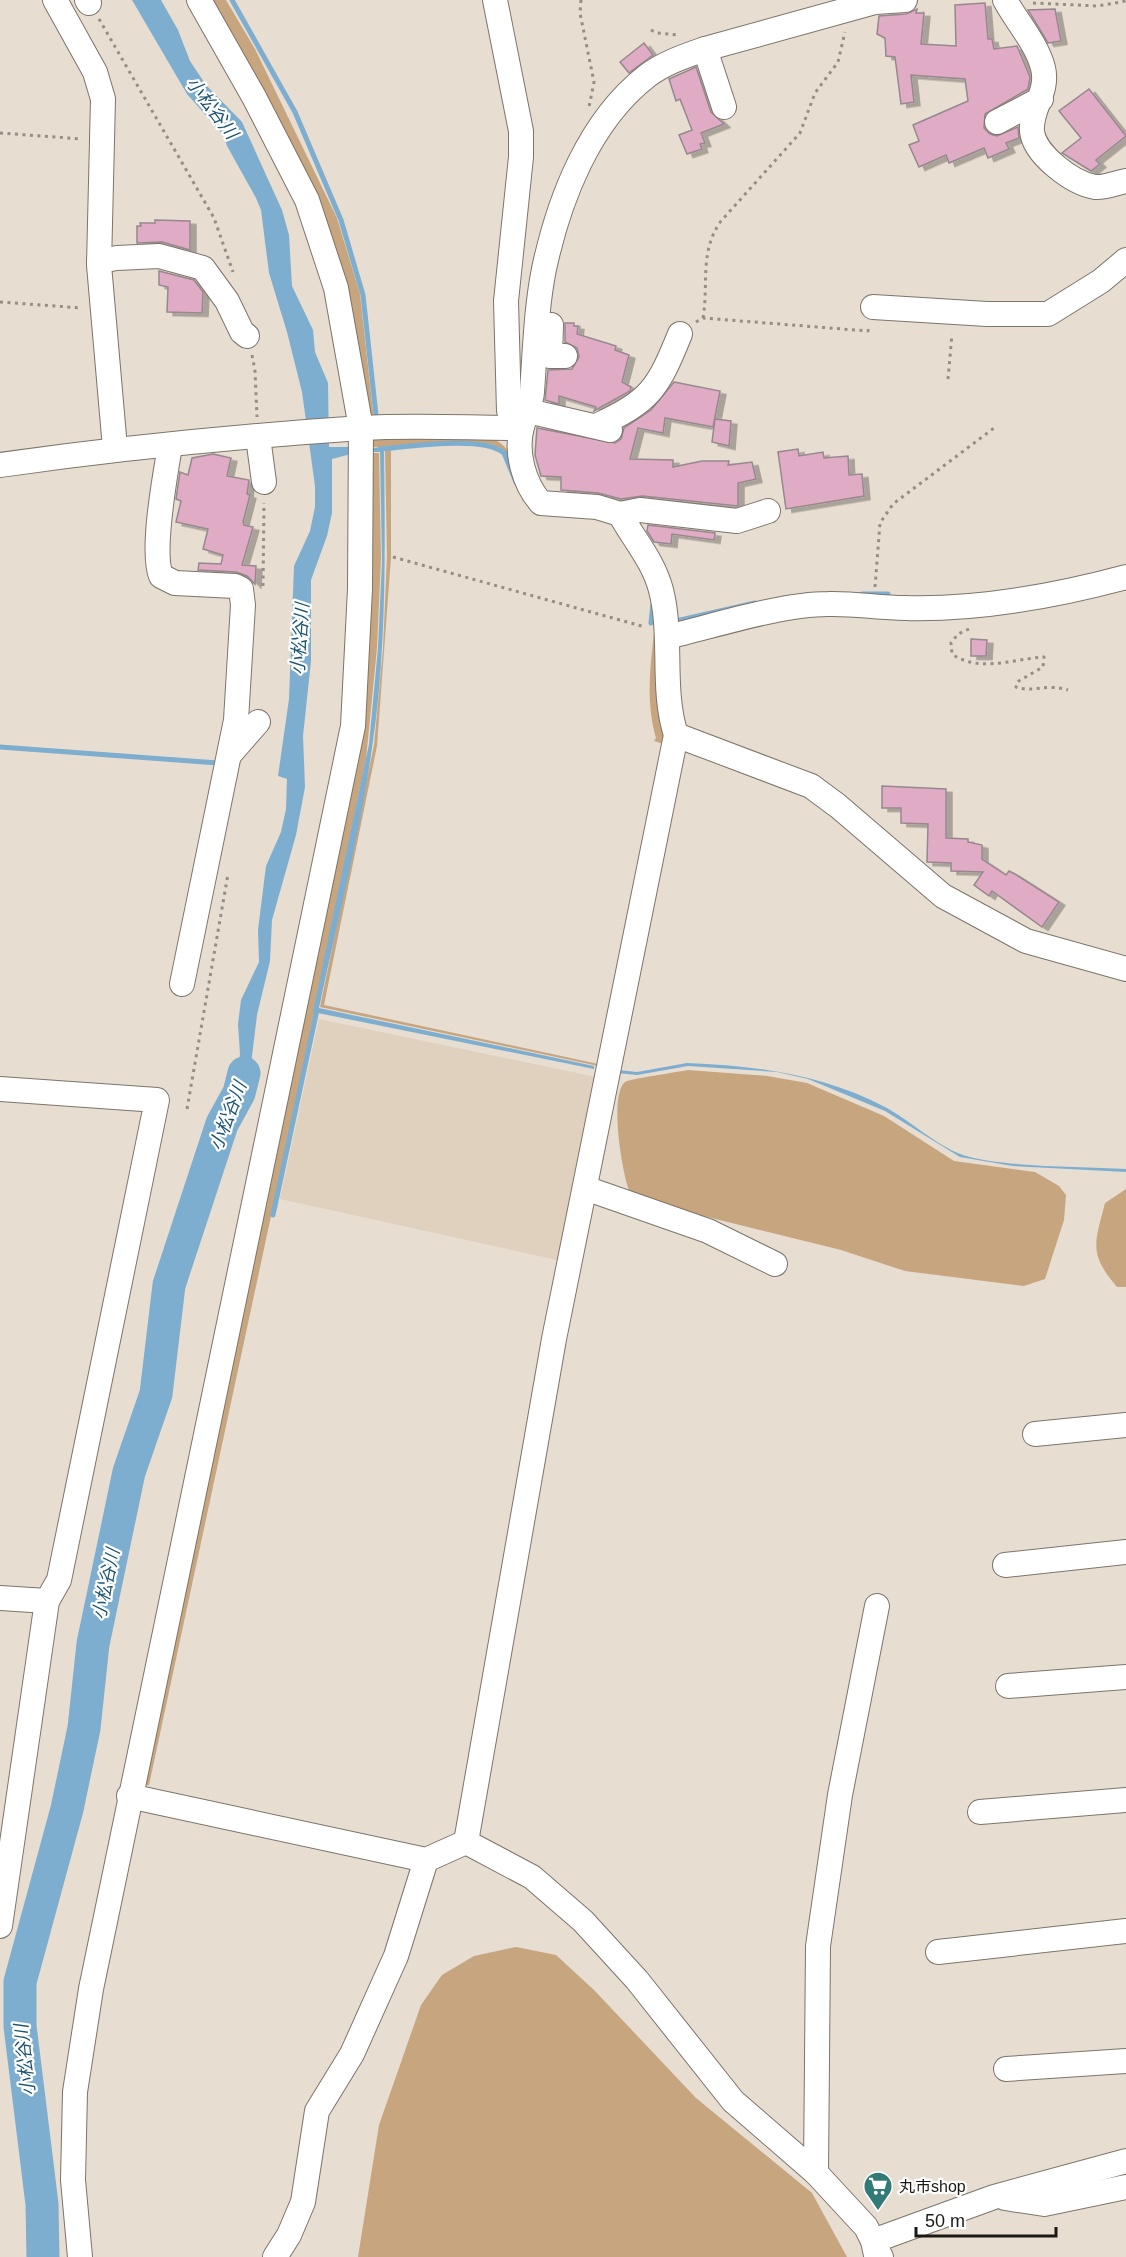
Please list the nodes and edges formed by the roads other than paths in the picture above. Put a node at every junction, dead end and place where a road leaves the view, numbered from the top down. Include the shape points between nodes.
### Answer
1 (55, 0) edge
2 (199, 0) edge
3 (495, 0) edge
4 (905, 0) edge
5 (1007, 3) edge
6 (705, 49) junction
7 (1041, 99) junction
8 (724, 107) dead end
9 (997, 122) dead end
10 (1126, 181) edge
11 (1126, 260) edge
12 (99, 261) junction
13 (541, 290) junction
14 (873, 307) road end
15 (680, 334) road end
16 (248, 336) road end
17 (565, 356) dead end
18 (524, 419) junction
19 (355, 429) junction
20 (263, 436) junction
21 (170, 446) junction
22 (115, 448) junction
23 (0, 465) edge
24 (264, 482) dead end
25 (768, 511) dead end
26 (620, 514) junction
27 (1126, 577) edge
28 (667, 633) junction
29 (258, 722) dead end
30 (676, 735) junction
31 (230, 754) junction
32 (1126, 969) edge
33 (182, 984) dead end
34 (0, 1089) edge
35 (585, 1188) junction
36 (775, 1263) dead end
37 (1126, 1425) edge
38 (1035, 1434) dead end
39 (1126, 1552) edge
40 (1005, 1565) dead end
41 (0, 1598) edge
42 (47, 1601) junction
43 (877, 1606) dead end
44 (1126, 1677) edge
45 (1008, 1686) dead end
46 (129, 1796) junction
47 (1126, 1800) edge
48 (980, 1812) dead end
49 (466, 1842) junction
50 (426, 1860) junction
51 (0, 1926) edge
52 (1126, 1931) edge
53 (938, 1952) dead end
54 (1126, 2061) edge
55 (1006, 2069) dead end
56 (1126, 2162) edge
57 (816, 2173) junction
58 (1126, 2187) edge
59 (994, 2197) junction
60 (877, 2252) edge
61 (80, 2257) edge
62 (275, 2257) edge

1 - 12 street via 101,86
2 - 19 street via 307,200 336,288
3 - 18 street via 520,131 506,302 509,411
4 - 6 street via 875,2
5 - 7 street via 1043,66
6 - 8 street
6 - 13 street via 648,75 595,135 563,206
7 - 9 street
7 - 10 street via 1032,129 1040,151 1069,175 1090,186
11 - 14 street via 1084,293 1048,314
12 - 16 street via 159,256 203,268
12 - 22 street
13 - 17 street via 551,307 550,356
13 - 18 street via 532,401
15 - 18 street via 661,380 606,429
18 - 19 street
18 - 26 street via 522,467 531,492 541,503 597,507
19 - 20 street
19 - 46 street via 360,589 352,726
20 - 21 street
20 - 24 street
21 - 22 street
21 - 31 street via 159,538 157,567 161,576 175,583 241,589 237,720
22 - 23 street
25 - 26 street via 737,520 640,510
26 - 28 street via 649,556 661,590
27 - 28 street via 1088,588 969,606 827,603
28 - 30 street via 669,712
29 - 31 street
30 - 32 street via 811,786 943,896 1026,941
30 - 35 street
31 - 33 street
34 - 42 street via 157,1100 59,1580
35 - 36 street via 708,1231
35 - 49 street via 554,1339
37 - 38 street
39 - 40 street
41 - 42 street
42 - 51 street
43 - 57 street via 840,1795 818,1946
44 - 45 street
46 - 50 street
46 - 61 street via 75,2092 73,2180
47 - 48 street
49 - 50 street
49 - 57 street via 532,1877 583,1921 637,1980 733,2101
50 - 62 street via 396,1956 352,2054 317,2111 303,2202 290,2235
52 - 53 street
54 - 55 street
56 - 59 street
57 - 60 street via 866,2227
58 - 59 street via 1044,2204
59 - 60 street

